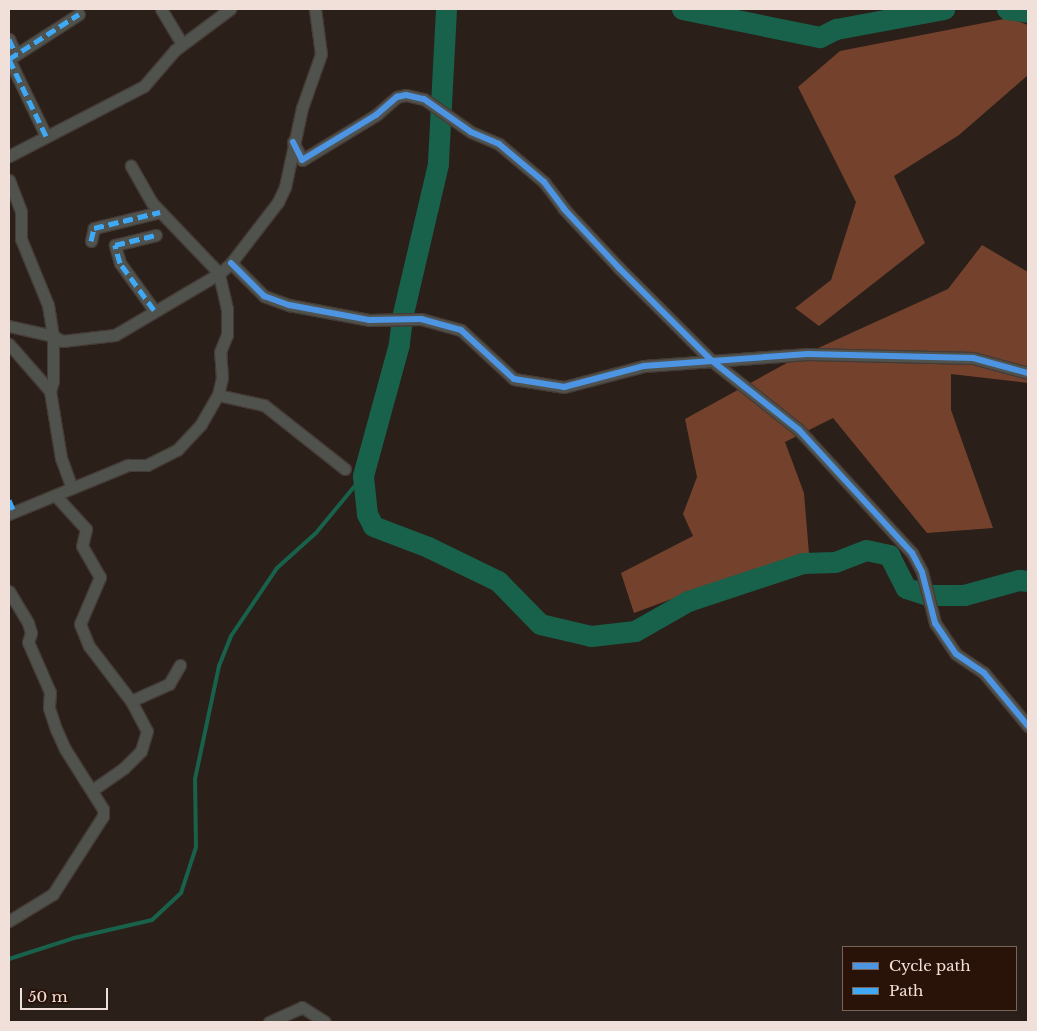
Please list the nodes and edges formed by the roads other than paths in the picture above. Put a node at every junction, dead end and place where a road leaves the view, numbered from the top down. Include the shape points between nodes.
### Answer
1 (161, 9) edge
2 (230, 9) edge
3 (314, 9) edge
4 (79, 14) dead end
5 (9, 39) edge
6 (182, 44) junction
7 (16, 55) junction
8 (46, 136) junction
9 (293, 142) junction
10 (9, 156) edge
11 (131, 166) dead end
12 (9, 180) edge
13 (160, 212) junction
14 (156, 235) dead end
15 (91, 241) dead end
16 (231, 263) junction
17 (219, 273) junction
18 (154, 310) junction
19 (9, 326) edge
20 (53, 336) junction
21 (9, 344) edge
22 (711, 360) junction
23 (1028, 373) edge
24 (50, 390) junction
25 (218, 395) junction
26 (345, 470) dead end
27 (72, 488) junction
28 (55, 495) junction
29 (9, 500) edge
30 (11, 513) edge
31 (9, 590) edge
32 (180, 665) dead end
33 (131, 701) junction
34 (1028, 726) edge
35 (92, 790) junction
36 (9, 921) edge
37 (270, 1022) edge
38 (325, 1022) edge

1 - 6 street
2 - 6 street
3 - 9 street via 322,54
4 - 7 street
5 - 7 street
6 - 8 street via 144,86
7 - 8 street via 9,59
8 - 10 street
9 - 16 street via 285,186 278,202
9 - 22 street via 302,160 376,115 396,97 406,95 424,100 471,132 499,144 544,182 564,209 619,268
11 - 13 street
12 - 20 street via 21,212 21,238 43,287
13 - 15 street via 94,228
13 - 17 street
14 - 18 street via 115,245 120,262
16 - 17 street
16 - 22 street via 264,296 290,305 369,320 421,319 461,330 514,379 564,387 644,366
17 - 18 street
17 - 25 street via 227,309 227,335 220,352 222,378
18 - 20 street via 115,335 62,341
19 - 20 street
20 - 24 street
21 - 24 street
22 - 23 street via 808,354 886,354 973,358
22 - 34 street via 799,430 912,553 922,572 935,623 956,654 984,673
24 - 27 street via 61,458
25 - 26 street via 264,405
25 - 27 street via 201,424 177,450 146,465 128,465
27 - 28 street
28 - 30 street
28 - 33 street via 86,529 82,546 100,577 80,624 89,646
29 - 30 street
31 - 35 street via 28,623 31,633 28,642 50,692 49,708 65,750
32 - 33 street via 169,684
33 - 35 street via 147,731 141,751 124,768
35 - 36 street via 103,809 96,831 53,894
37 - 38 street via 302,1007

